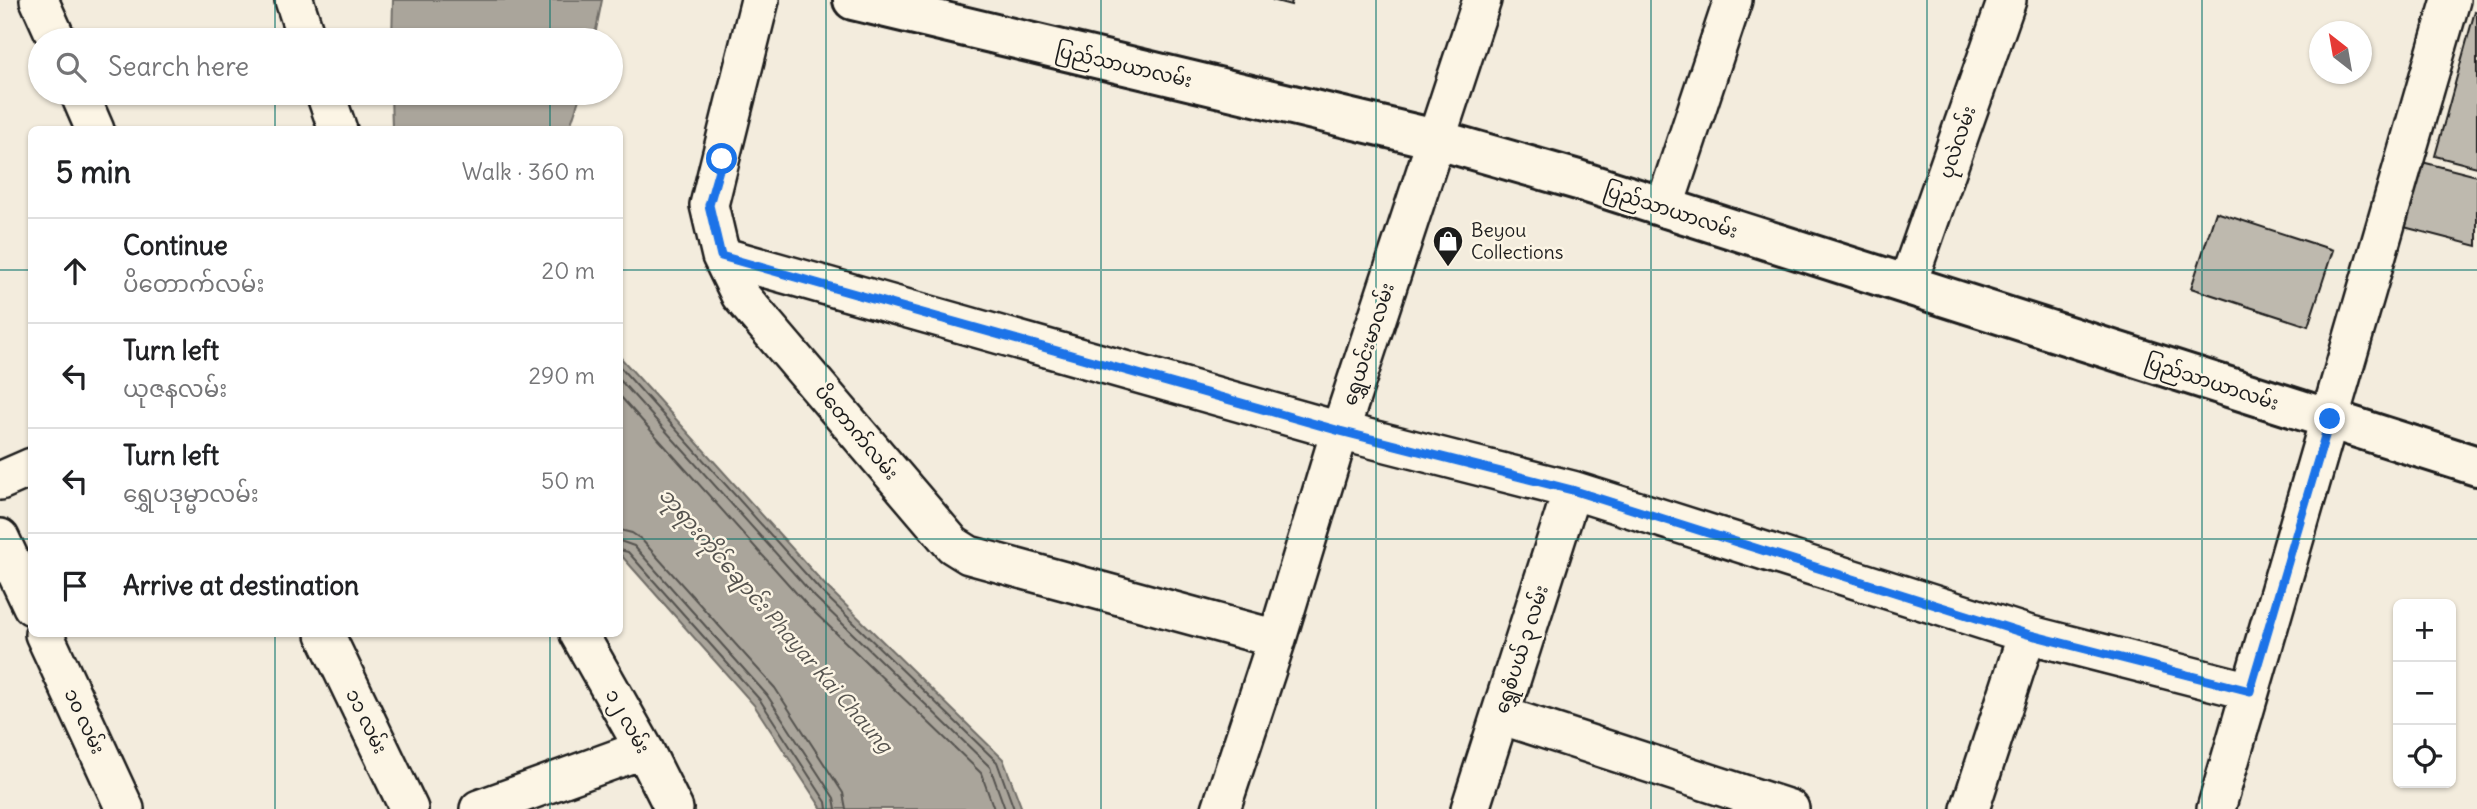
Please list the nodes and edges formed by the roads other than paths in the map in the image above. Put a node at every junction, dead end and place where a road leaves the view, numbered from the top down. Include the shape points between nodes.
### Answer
1 (39, 0) edge
2 (294, 0) edge
3 (760, 0) edge
4 (853, 0) edge
5 (1482, 0) edge
6 (1733, 0) edge
7 (2007, 0) edge
8 (2452, 0) edge
9 (52, 28) edge
10 (303, 28) edge
11 (84, 105) edge
12 (329, 105) edge
13 (93, 126) edge
14 (337, 126) edge
15 (1435, 139) junction
16 (1664, 208) junction
17 (721, 256) junction
18 (1907, 285) junction
19 (2330, 419) junction
20 (1340, 431) junction
21 (2477, 466) edge
22 (28, 469) edge
23 (0, 481) edge
24 (1572, 490) junction
25 (0, 538) edge
26 (28, 598) edge
27 (2027, 634) junction
28 (45, 637) edge
29 (326, 637) edge
30 (581, 637) edge
31 (1277, 639) junction
32 (2250, 691) junction
33 (1500, 715) junction
34 (644, 749) junction
35 (1729, 800) edge
36 (125, 809) edge
37 (409, 809) edge
38 (479, 809) edge
39 (674, 809) edge
40 (1221, 809) edge
41 (1470, 809) edge
42 (1790, 809) edge
43 (1970, 809) edge
44 (2216, 809) edge

1 - 9 street
2 - 10 street
3 - 17 street, ပိတောက်လမ်း via 709,205
4 - 15 main road, ပြည်သာယာလမ်း
5 - 15 street, ရွှေယင်းမာလမ်း
6 - 16 street
7 - 18 street, ပုလဲလမ်း
8 - 19 street
11 - 13 street
12 - 14 street
15 - 16 main road, ပြည်သာယာလမ်း
15 - 20 street, ရွှေယင်းမာလမ်း
16 - 18 main road, ပြည်သာယာလမ်း
17 - 20 street
17 - 31 street, ပိတောက်လမ်း via 740,295 953,545 969,555
18 - 19 main road, ပြည်သာယာလမ်း
19 - 21 main road, ပြည်သာယာလမ်း
19 - 32 street
20 - 24 street
20 - 31 street, ရွှေယင်းမာလမ်း
22 - 23 street
24 - 27 street
24 - 33 street, ရွှေစံပယ် ၃ လမ်း
25 - 26 street
27 - 32 street
27 - 43 street
28 - 36 street, ၁၀ လမ်း
29 - 37 street, ၁၁ လမ်း
30 - 34 street, ၁၂ လမ်း
31 - 40 street, ရွှေယင်းမာလမ်း
32 - 44 street
33 - 35 street
33 - 41 street, ရွှေစံပယ် ၃ လမ်း
34 - 38 street
34 - 39 street, ၁၂ လမ်း
35 - 42 street

